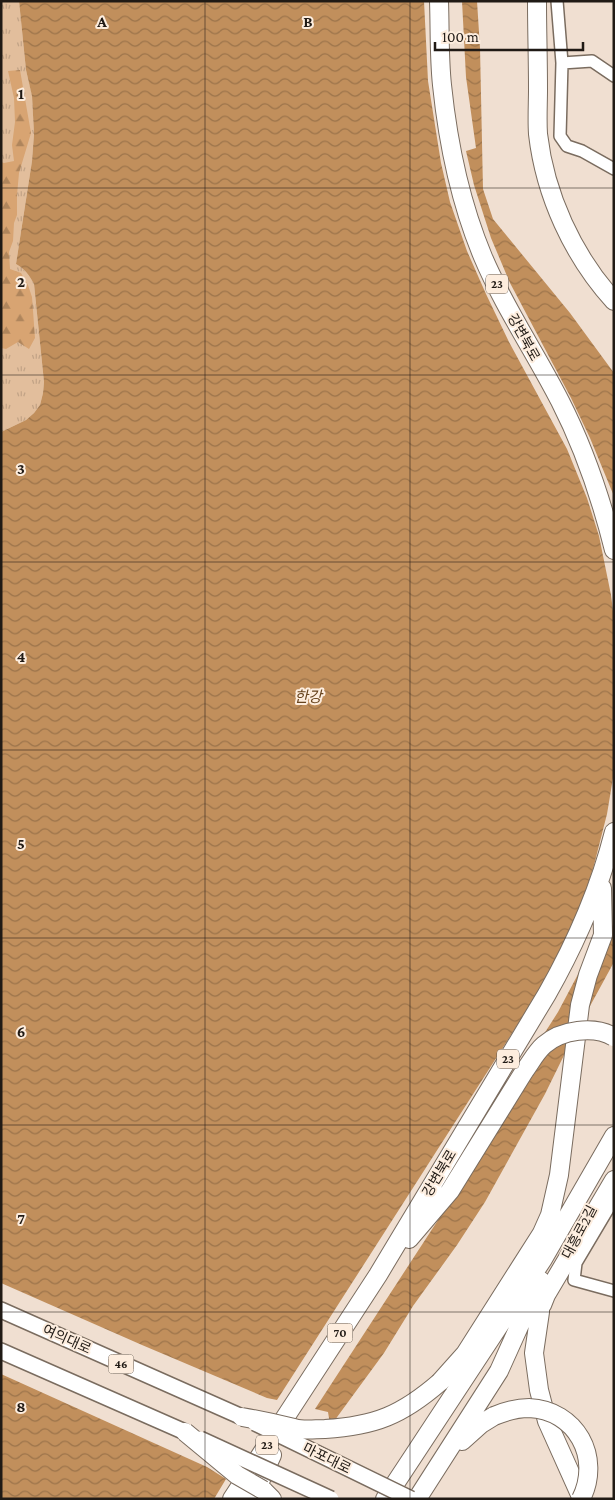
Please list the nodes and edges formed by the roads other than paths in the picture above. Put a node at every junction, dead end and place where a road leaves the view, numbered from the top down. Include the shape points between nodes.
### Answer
1 (439, 1) edge
2 (537, 1) edge
3 (557, 1) edge
4 (562, 63) junction
5 (614, 76) edge
6 (614, 169) edge
7 (614, 301) edge
8 (614, 550) edge
9 (614, 832) edge
10 (602, 877) junction
11 (614, 1037) edge
12 (614, 1136) edge
13 (614, 1180) edge
14 (614, 1199) edge
15 (544, 1259) junction
16 (378, 1275) junction
17 (540, 1280) junction
18 (614, 1291) edge
19 (1, 1310) edge
20 (540, 1312) junction
21 (1, 1351) edge
22 (301, 1391) junction
23 (242, 1417) junction
24 (185, 1432) junction
25 (446, 1455) junction
26 (232, 1499) edge
27 (252, 1499) edge
28 (272, 1499) edge
29 (330, 1499) edge
30 (385, 1499) edge
31 (411, 1499) edge
32 (417, 1499) edge
33 (581, 1499) edge

1 - 8 highway, 강변북로 / 23 via 442,84 451,147 464,202 483,257 516,324 560,400 583,450
2 - 7 highway via 538,134 545,174 558,213 579,254
3 - 4 street
4 - 5 street via 592,61
4 - 6 street via 560,136 566,146
9 - 10 highway, 강변북로 / 23
10 - 16 highway, 강변북로 / 23 via 568,956
10 - 23 highway, bridge via 603,935 580,1005 562,1157 550,1215 542,1233 465,1354 440,1382 412,1404 363,1425 304,1429
11 - 16 highway, bridge via 584,1030 557,1037 544,1045 525,1070 450,1192
12 - 15 highway
13 - 20 highway via 546,1295
14 - 18 street, 대흥로2길 via 576,1263 574,1280
15 - 17 highway
15 - 30 highway
16 - 22 highway, 강변북로 / 70
17 - 20 highway
17 - 25 highway via 499,1372
19 - 23 main road, 여의대로 / 46
20 - 33 highway via 534,1353 539,1390 547,1420
21 - 24 main road
22 - 26 highway, 강변북로 / 23, bridge
22 - 27 highway, bridge
23 - 31 main road, 마포대로 / 46, bridge
24 - 28 highway, bridge
24 - 29 main road, bridge
25 - 32 highway
25 - 33 highway, bridge via 481,1424 511,1409 530,1408 549,1413 568,1423 586,1453 587,1481

